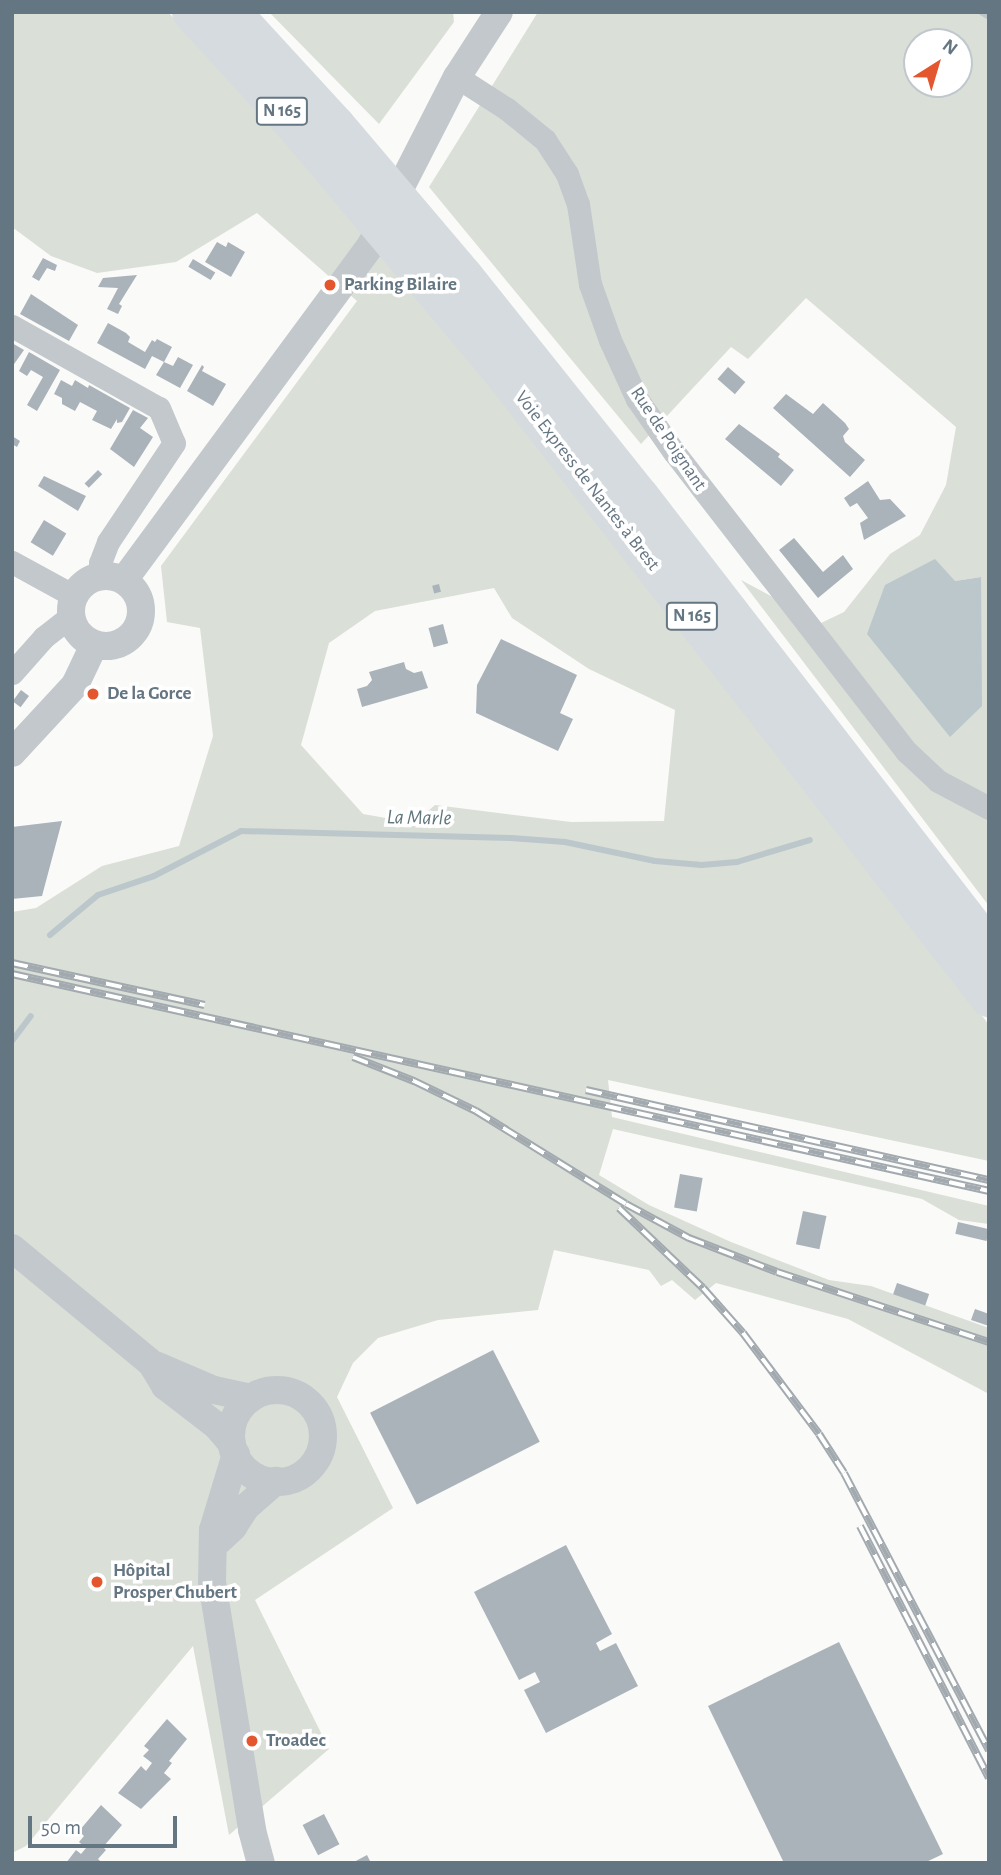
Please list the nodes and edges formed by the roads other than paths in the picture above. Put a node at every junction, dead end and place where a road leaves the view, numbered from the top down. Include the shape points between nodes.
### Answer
1 (191, 12) edge
2 (232, 12) edge
3 (499, 12) edge
4 (457, 78) junction
5 (388, 209) junction
6 (12, 327) edge
7 (12, 562) edge
8 (113, 578) junction
9 (72, 606) junction
10 (94, 645) junction
11 (12, 673) edge
12 (12, 753) edge
13 (989, 808) edge
14 (989, 947) edge
15 (989, 998) edge
16 (12, 1248) edge
17 (152, 1364) junction
18 (251, 1398) junction
19 (234, 1449) junction
20 (276, 1481) junction
21 (215, 1544) junction
22 (261, 1863) edge

1 - 5 highway, Voie Express de Nantes à Brest / N 165
2 - 5 highway, Voie Express de Nantes à Brest / N 165
3 - 4 street
4 - 8 street via 371,245
4 - 13 street, Rue de Poignant via 545,140 567,174 578,204 590,284 610,340 637,399 674,453 907,752 938,781
5 - 14 highway, Voie Express de Nantes à Brest / N 165 via 640,496
5 - 15 highway, Voie Express de Nantes à Brest / N 165 via 499,367
6 - 8 street via 159,408 174,443 108,542 100,563
7 - 9 street
8 - 9 street via 83,584
8 - 10 street via 136,592 141,606 139,624 127,640
9 - 10 street via 80,635
9 - 11 street
10 - 12 street via 75,685
16 - 17 street
17 - 18 street via 214,1390
17 - 19 street via 165,1385 217,1426
18 - 19 street via 234,1418
18 - 20 street via 269,1390 289,1391 306,1400 318,1415 321,1451 311,1468 297,1478
19 - 20 street via 252,1475
19 - 21 street via 214,1530
20 - 21 street
21 - 22 street via 212,1582

